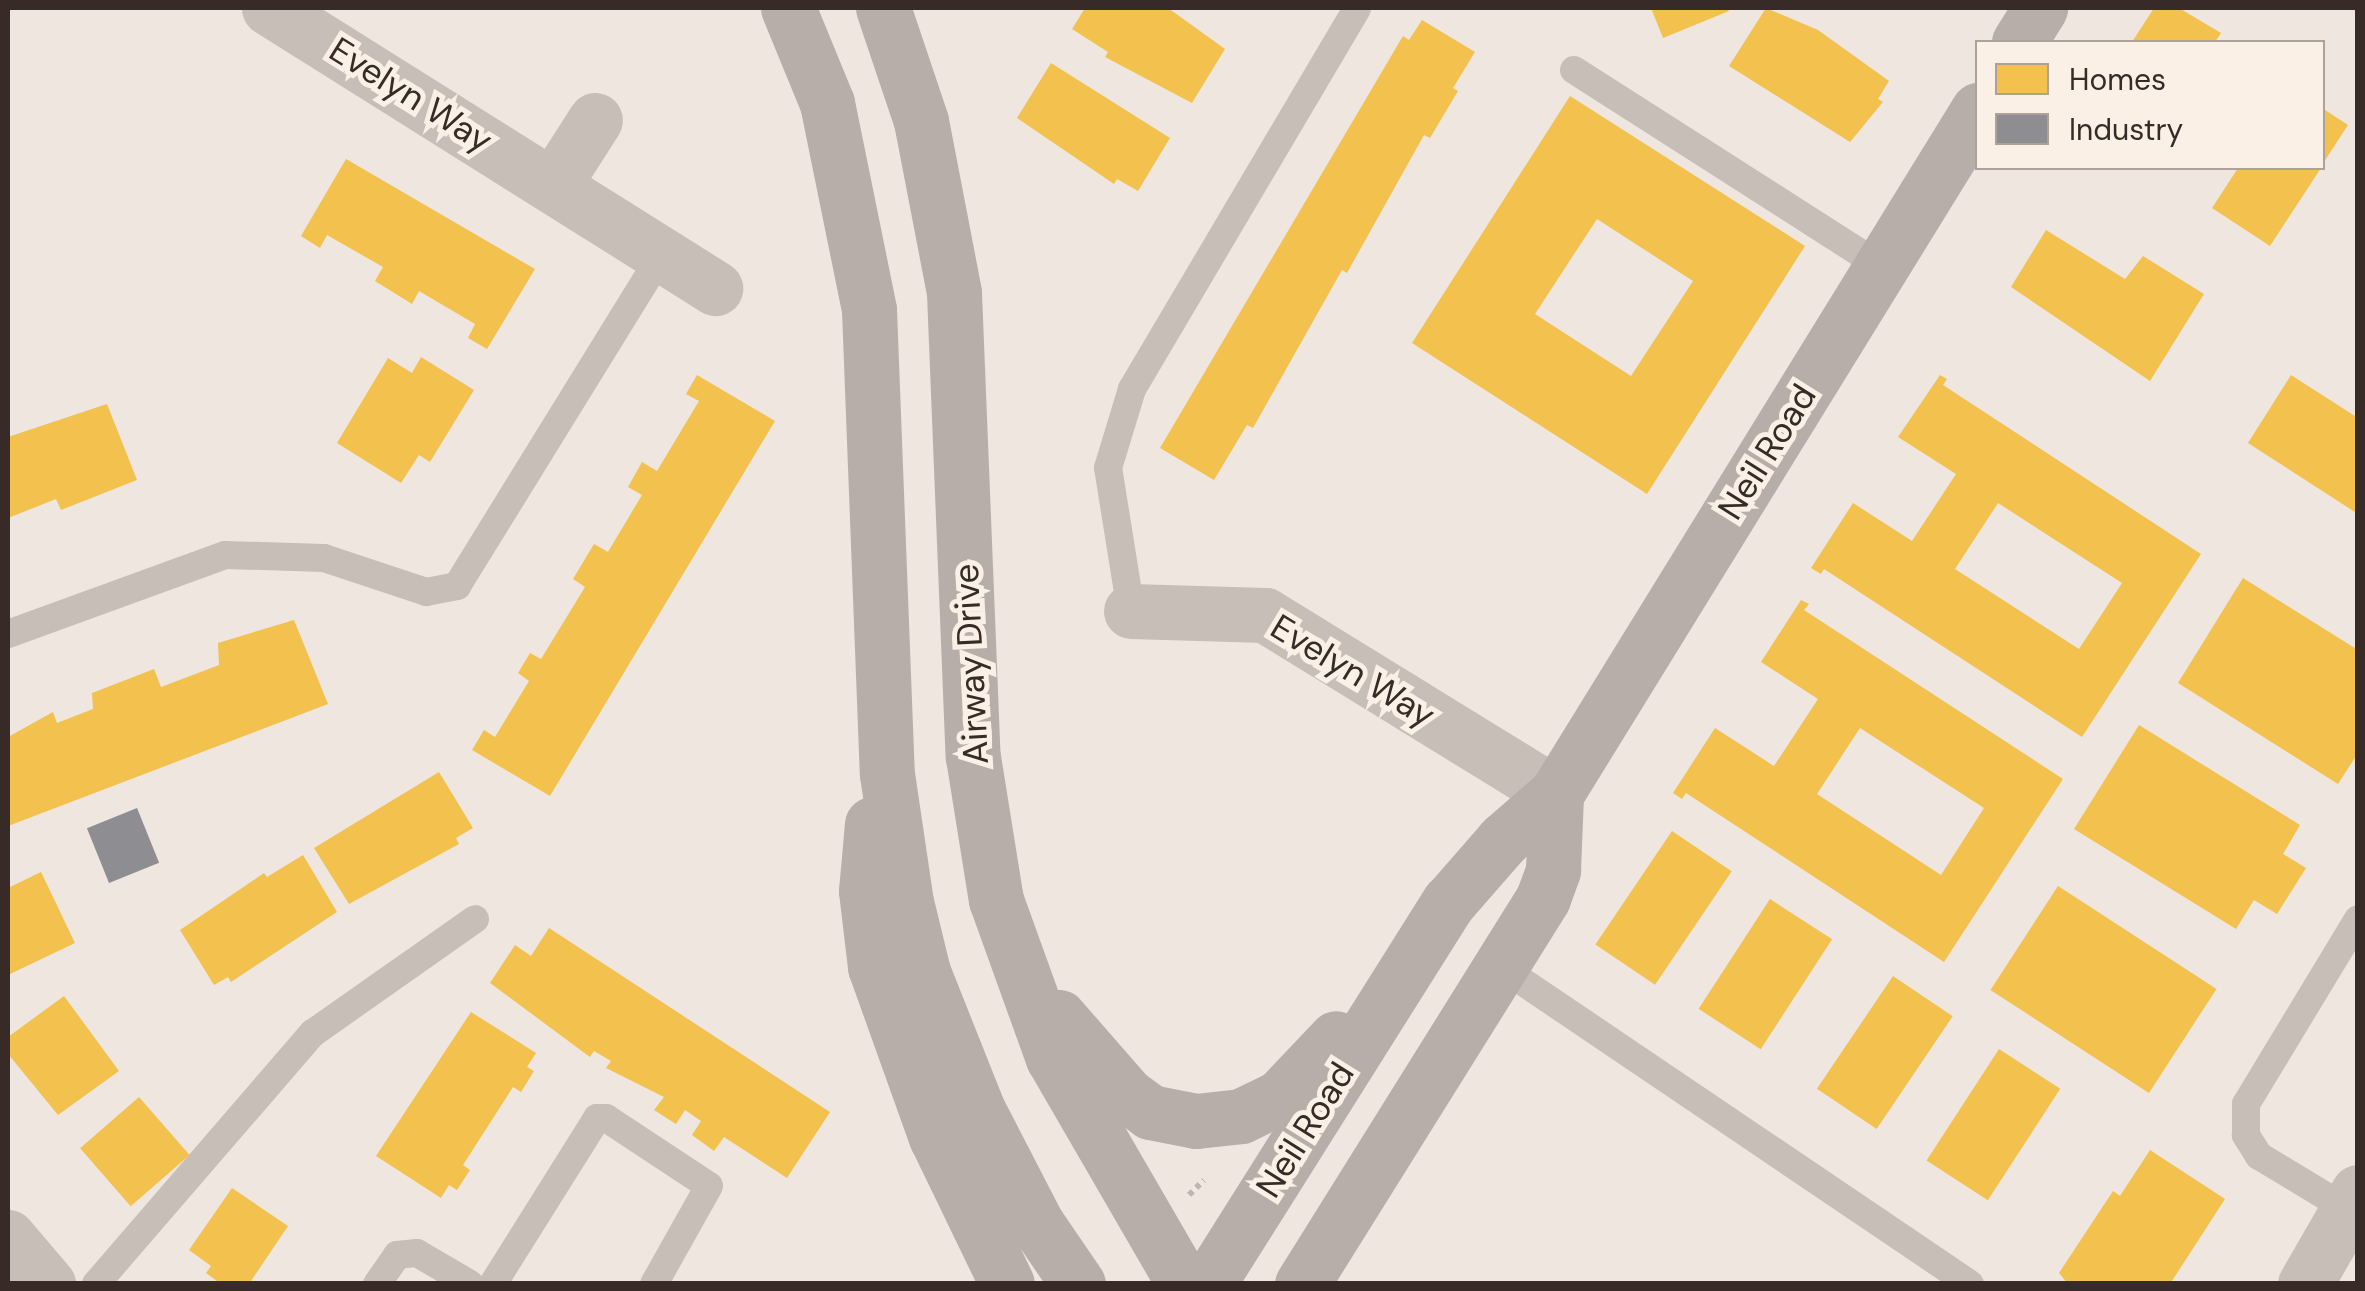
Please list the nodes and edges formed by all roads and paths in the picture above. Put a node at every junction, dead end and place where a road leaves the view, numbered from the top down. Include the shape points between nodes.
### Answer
1 (269, 8) edge
2 (788, 8) edge
3 (883, 8) edge
4 (1357, 8) edge
5 (2040, 8) edge
6 (2020, 40) edge
7 (1574, 70) dead end
8 (1975, 115) edge
9 (596, 120) dead end
10 (554, 184) junction
11 (662, 254) junction
12 (1881, 266) junction
13 (715, 288) dead end
14 (1131, 611) joint
15 (8, 634) edge
16 (883, 686) junction
17 (1556, 794) junction
18 (996, 900) junction
19 (474, 919) dead end
20 (2358, 919) edge
21 (1414, 956) junction
22 (1495, 977) junction
23 (2352, 1200) edge
24 (8, 1237) edge
25 (48, 1284) edge
26 (96, 1284) edge
27 (377, 1284) edge
28 (470, 1284) edge
29 (493, 1284) edge
30 (654, 1284) edge
31 (1007, 1284) edge
32 (1078, 1284) edge
33 (1184, 1284) edge
34 (1208, 1284) edge
35 (1302, 1284) edge
36 (1345, 1284) edge
37 (1970, 1284) edge
38 (2305, 1284) edge

1 - 10 street, Evelyn Way
2 - 16 main road via 827,103 868,310
3 - 18 main road, Airway Drive via 920,121 954,293 973,757
4 - 14 lane via 1132,388 1108,468
5 - 6 main road
7 - 12 lane
8 - 12 main road, Neil Road
9 - 10 street
10 - 11 street, Evelyn Way
11 - 13 street, Evelyn Way
11 - 15 lane via 457,586 426,592 324,558 225,554
12 - 17 main road, Neil Road
14 - 17 street, Evelyn Way via 1265,615
16 - 31 main road via 868,932 910,1074
16 - 32 main road via 894,838 923,972 1008,1171
17 - 21 main road, Neil Road via 1503,840
17 - 22 main road, Neil Road via 1553,870
18 - 21 main road via 1034,976 1096,1066 1150,1112 1178,1119 1241,1116 1280,1097
18 - 33 main road, Airway Drive via 1053,1058
19 - 26 lane via 313,1033
20 - 23 lane via 2246,1104 2246,1136 2259,1156
21 - 34 main road, Neil Road
22 - 35 main road, Neil Road
22 - 36 main road via 1360,1228
22 - 37 lane
23 - 38 street
24 - 25 street
27 - 28 lane via 397,1255 418,1252
29 - 30 lane via 597,1118 606,1118 709,1186

